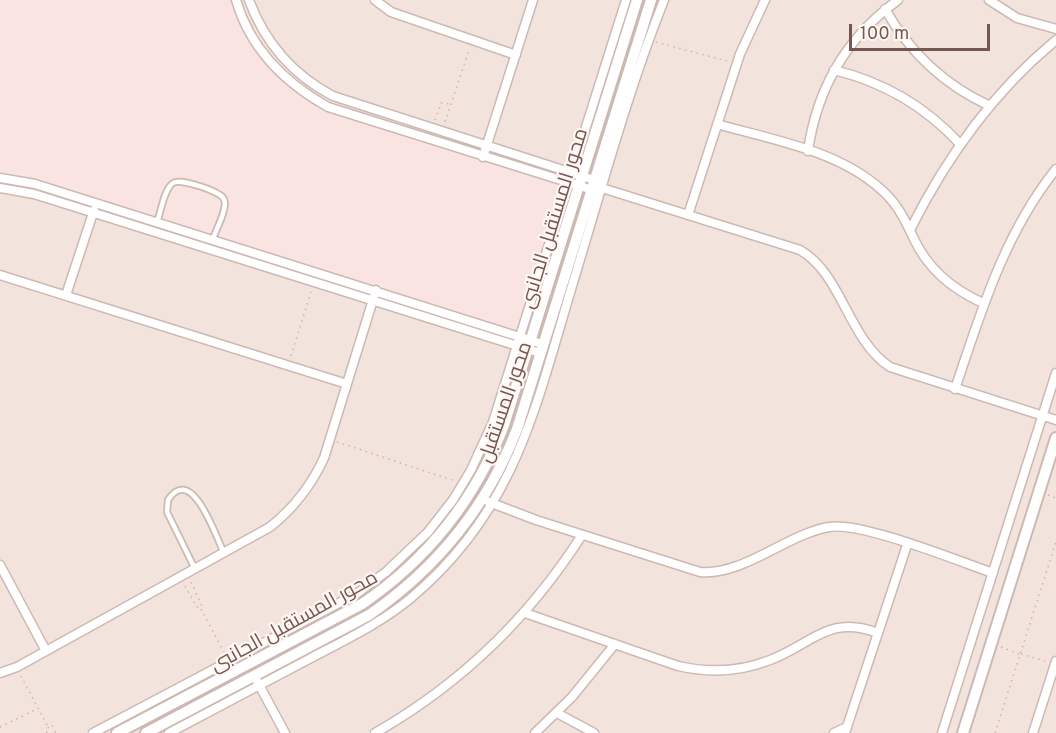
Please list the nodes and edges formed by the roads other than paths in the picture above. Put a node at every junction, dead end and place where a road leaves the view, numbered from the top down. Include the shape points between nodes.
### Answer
1 (236, 0) edge
2 (249, 0) edge
3 (375, 0) edge
4 (533, 0) edge
5 (626, 0) edge
6 (637, 0) edge
7 (651, 0) edge
8 (664, 0) edge
9 (765, 0) edge
10 (898, 0) edge
11 (989, 0) edge
12 (885, 9) junction
13 (1056, 29) edge
14 (1056, 40) edge
15 (516, 55) junction
16 (834, 69) junction
17 (990, 106) junction
18 (717, 124) junction
19 (960, 144) junction
20 (487, 146) junction
21 (808, 151) junction
22 (483, 157) junction
23 (1056, 169) edge
24 (576, 174) junction
25 (0, 178) edge
26 (598, 184) junction
27 (573, 185) junction
28 (0, 188) edge
29 (590, 191) junction
30 (97, 203) junction
31 (93, 213) junction
32 (688, 215) junction
33 (157, 222) junction
34 (910, 230) junction
35 (213, 239) junction
36 (0, 275) edge
37 (376, 290) junction
38 (66, 295) junction
39 (373, 301) junction
40 (983, 303) junction
41 (559, 308) junction
42 (523, 343) junction
43 (541, 348) junction
44 (1056, 373) edge
45 (347, 384) junction
46 (955, 389) junction
47 (1042, 417) junction
48 (1056, 420) edge
49 (1056, 438) edge
50 (488, 501) junction
51 (582, 535) junction
52 (908, 544) junction
53 (224, 553) junction
54 (0, 565) edge
55 (195, 569) junction
56 (993, 573) junction
57 (525, 613) junction
58 (878, 633) junction
59 (615, 644) junction
60 (46, 651) junction
61 (1055, 663) edge
62 (0, 673) edge
63 (257, 681) junction
64 (557, 713) junction
65 (390, 729) edge
66 (847, 730) edge
67 (93, 733) edge
68 (117, 733) edge
69 (146, 733) edge
70 (169, 733) edge
71 (285, 733) edge
72 (375, 733) edge
73 (535, 733) edge
74 (594, 733) edge
75 (834, 733) edge
76 (942, 733) edge
77 (963, 733) edge
78 (1033, 733) edge

1 - 22 street via 261,51 284,77 312,98 344,113
2 - 20 street via 272,44 305,79 348,102
3 - 15 street via 391,12
4 - 15 street
5 - 24 street, محور المستقبل الجانبى
6 - 24 street, محور المستقبل
7 - 26 street, محور المستقبل
8 - 26 street, محور المستقبل الجانبى
9 - 18 street via 746,36
10 - 12 street
11 - 13 street via 1028,23
12 - 16 street via 857,37
12 - 17 street via 923,61 954,87
14 - 17 street
15 - 20 street
16 - 19 street via 903,96
16 - 21 street via 817,109
17 - 19 street
18 - 21 street
18 - 32 street
19 - 34 street
20 - 22 street
20 - 24 street
21 - 34 street via 843,163 868,178 898,208
22 - 27 street
23 - 40 street via 1013,235
24 - 26 street
24 - 27 street, محور المستقبل
25 - 30 street
26 - 29 street, محور المستقبل
26 - 32 street
26 - 41 street, محور المستقبل الجانبى
27 - 29 street
27 - 42 street, محور المستقبل
28 - 31 street via 34,194
29 - 41 street, محور المستقبل
30 - 31 street
30 - 33 street
31 - 38 street
31 - 39 street
32 - 46 street via 807,254 875,356 898,372
33 - 35 street
33 - 35 lane via 169,187 183,181 223,198
34 - 40 street via 926,259 942,277
35 - 37 street
36 - 38 street
37 - 39 street
37 - 42 street
38 - 45 street
39 - 42 street
39 - 45 street
40 - 46 street
41 - 43 street, محور المستقبل
41 - 50 street, محور المستقبل الجانبى via 527,433 512,469
42 - 43 street
42 - 67 street, محور المستقبل الجانبى via 464,483 421,539 371,584
42 - 68 street, محور المستقبل via 504,425 481,475 450,523 408,568 362,604
43 - 50 street, محور المستقبل via 510,447
44 - 47 street
45 - 53 street via 318,471 293,507 270,527
46 - 47 street
47 - 48 street
47 - 56 street
49 - 77 street
50 - 51 street
50 - 63 street, محور المستقبل via 402,592
51 - 52 street via 706,573 723,570 829,527 855,528
51 - 57 street
52 - 56 street
52 - 58 street
53 - 55 street
53 - 55 lane via 197,497 186,490 177,491 168,500 167,512
54 - 60 street
55 - 60 street
56 - 76 street
57 - 59 street
57 - 65 street via 463,674
58 - 59 street via 850,627 831,628 772,660 718,671 678,666
58 - 66 street
59 - 64 street
60 - 62 street
61 - 78 street
63 - 69 street, محور المستقبل
63 - 70 street, محور المستقبل الجانبى
63 - 71 street
64 - 73 street
64 - 74 street
65 - 72 street
66 - 75 street

